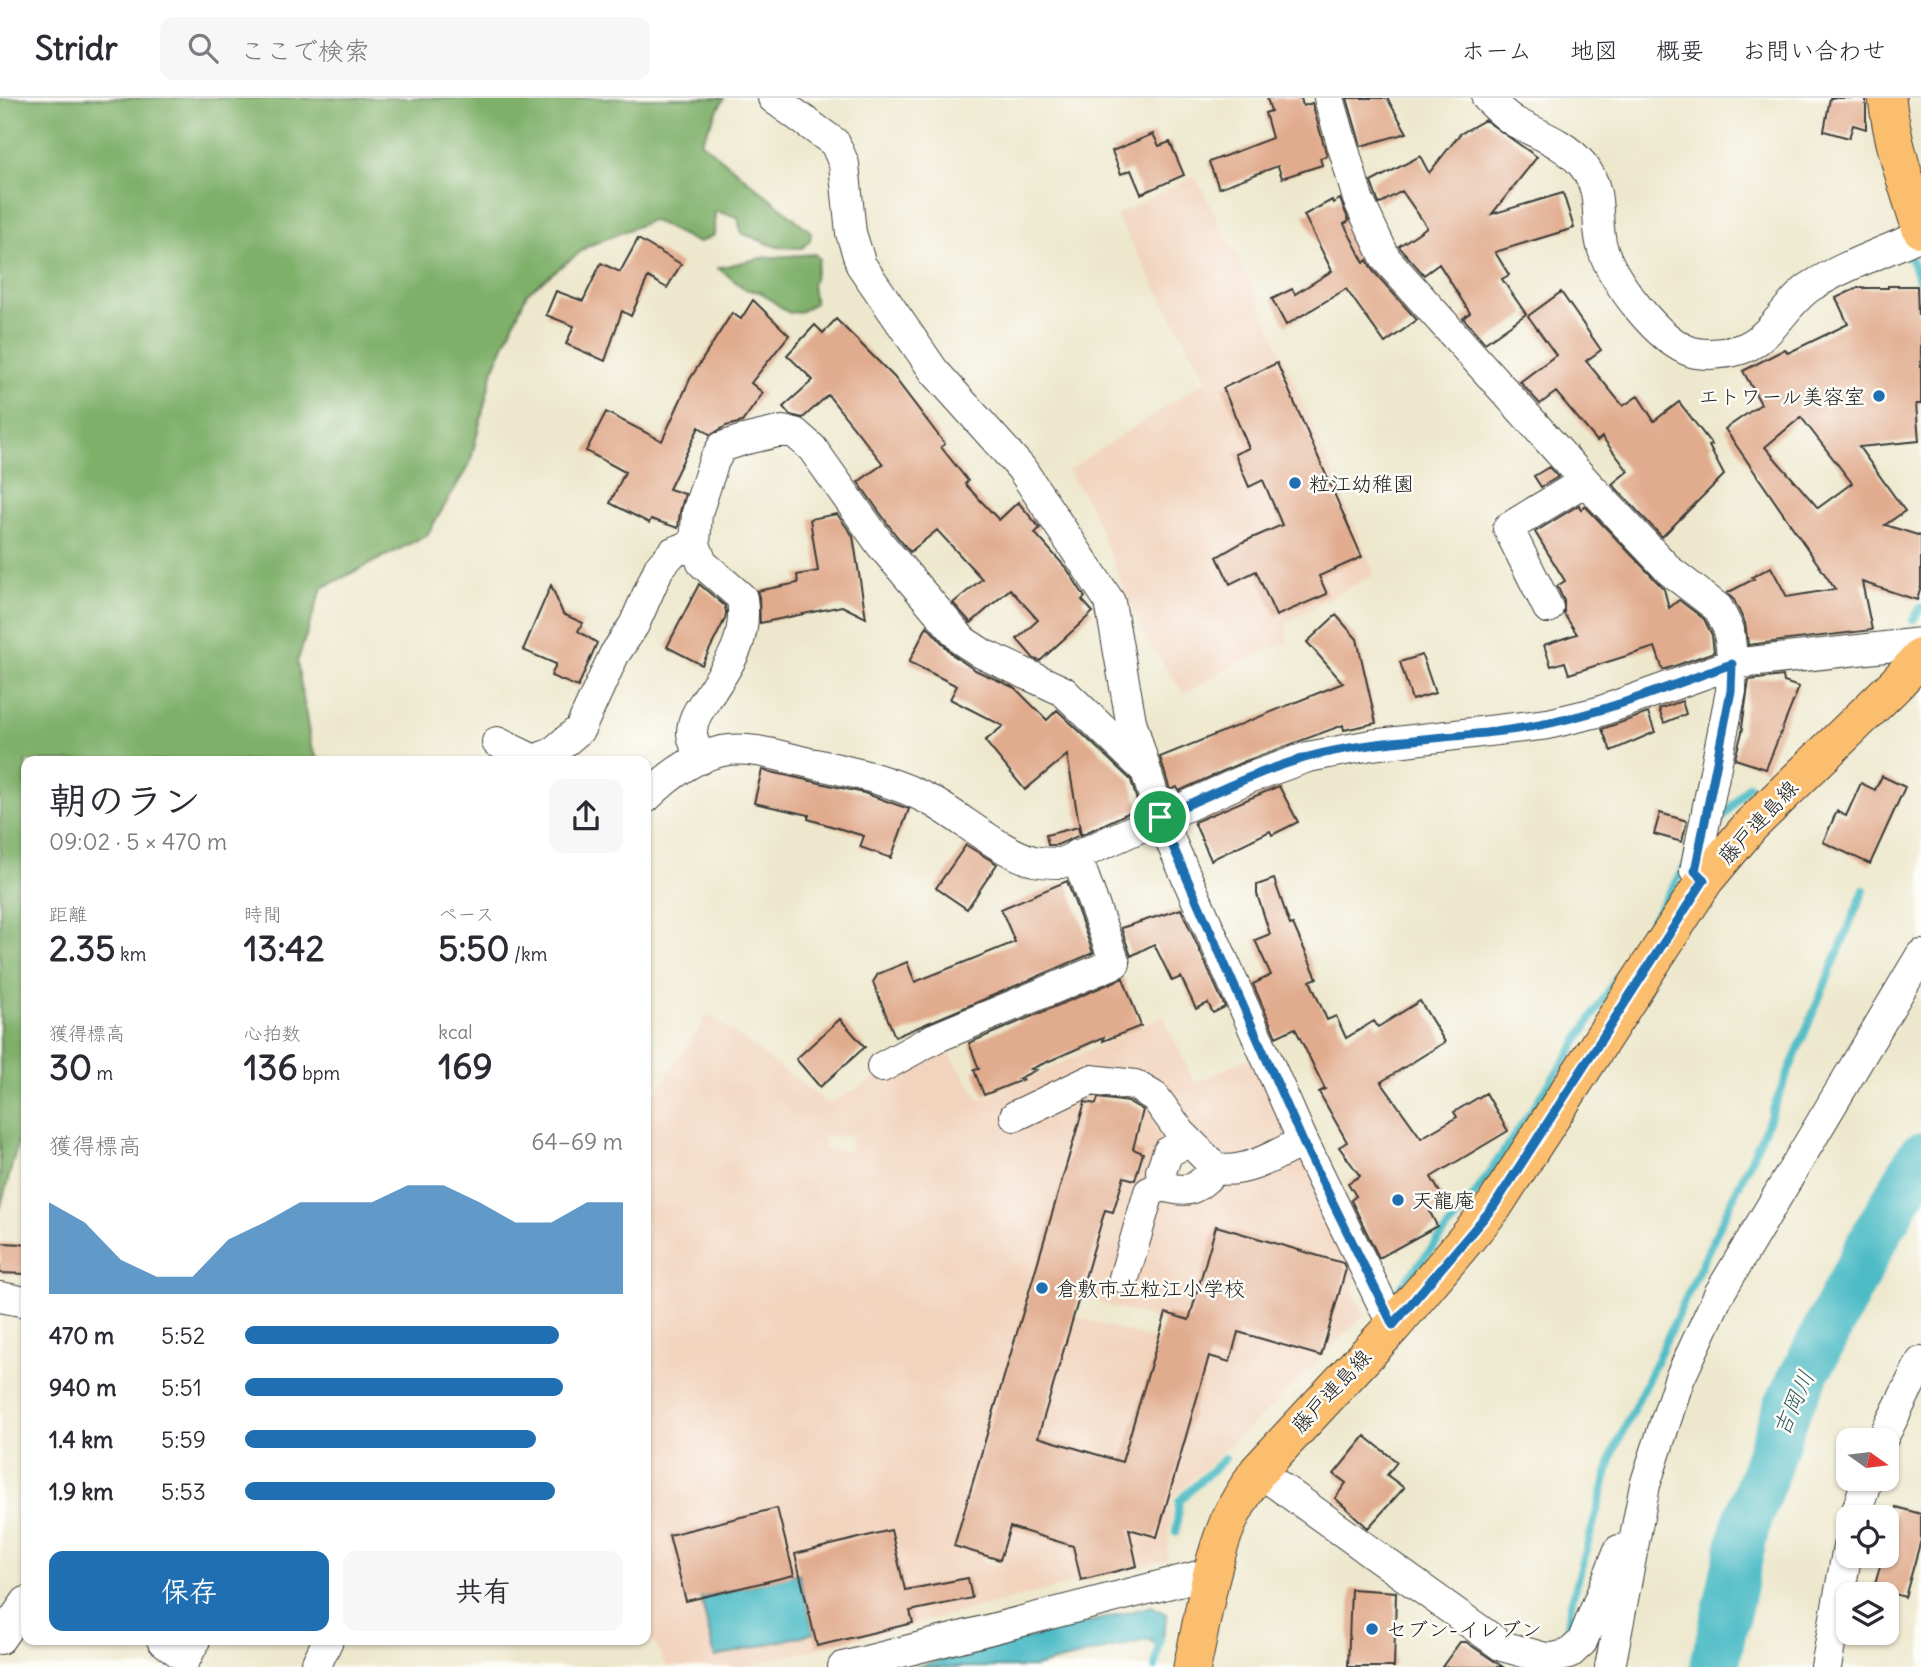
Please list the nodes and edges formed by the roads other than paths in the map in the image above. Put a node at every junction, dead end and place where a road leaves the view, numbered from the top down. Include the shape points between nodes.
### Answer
1 (773, 98) edge
2 (1329, 98) edge
3 (1487, 98) edge
4 (1887, 98) edge
5 (1921, 229) edge
6 (1921, 235) edge
7 (1585, 481) junction
8 (695, 544) junction
9 (1548, 608) dead end
10 (1921, 643) edge
11 (1921, 657) edge
12 (1732, 664) junction
13 (497, 742) dead end
14 (526, 756) edge
15 (544, 756) edge
16 (701, 759) junction
17 (1147, 772) junction
18 (651, 793) edge
19 (1160, 817) junction
20 (1076, 855) junction
21 (1704, 880) junction
22 (1921, 955) edge
23 (882, 1067) dead end
24 (1015, 1116) dead end
25 (1303, 1142) junction
26 (1191, 1144) junction
27 (1217, 1169) junction
28 (1163, 1186) junction
29 (1124, 1278) dead end
30 (0, 1297) edge
31 (21, 1301) edge
32 (1393, 1325) junction
33 (1921, 1362) edge
34 (1888, 1428) edge
35 (1258, 1471) junction
36 (1646, 1485) junction
37 (1844, 1568) edge
38 (1213, 1572) junction
39 (21, 1609) edge
40 (0, 1639) edge
41 (169, 1645) edge
42 (192, 1645) edge
43 (326, 1645) edge
44 (1548, 1663) edge
45 (316, 1667) edge
46 (843, 1667) edge
47 (1192, 1667) edge
48 (1610, 1667) edge
49 (1826, 1667) edge

1 - 17 street via 835,144 844,164 851,233 861,265 934,371 1021,468 1110,602 1132,721
2 - 7 street via 1358,199 1386,259
3 - 6 street via 1513,120 1565,147 1583,165 1595,187 1602,247 1614,277 1637,307 1676,344 1694,353 1746,347 1809,288
4 - 5 main road via 1902,173
7 - 9 street via 1508,528
7 - 12 street via 1670,571 1718,608 1729,630
8 - 15 street via 673,552 659,568 580,729
8 - 16 street via 702,563 742,598 744,614 735,654 695,717 692,735
8 - 17 street via 697,513 722,447 782,431 794,433 812,448 881,545 963,641 1063,691
10 - 12 street
11 - 21 main road, 藤戸連島線 via 1751,825
12 - 19 street via 1598,712 1548,724 1308,757
12 - 21 street via 1731,691 1695,871
13 - 14 street
16 - 18 street
16 - 20 street via 722,751 750,750 871,776 932,802 1021,857 1061,863
17 - 19 street
19 - 20 street
19 - 25 street
20 - 23 street via 1115,963 935,1038
21 - 32 main road, 藤戸連島線 via 1494,1206
22 - 36 street via 1719,1294 1679,1380
24 - 26 street via 1091,1080 1135,1085 1155,1097
25 - 27 street via 1244,1167
25 - 32 street
26 - 27 street
26 - 28 street via 1168,1152 1161,1171
27 - 28 street via 1182,1192
28 - 29 street via 1149,1192
30 - 31 street
32 - 35 main road, 藤戸連島線
33 - 34 street
35 - 38 main road, 藤戸連島線 via 1227,1525
35 - 44 street via 1502,1646
36 - 44 street via 1582,1642
36 - 48 street
37 - 49 street
38 - 46 street
38 - 47 main road, 藤戸連島線
39 - 40 street
41 - 42 street via 186,1658
43 - 45 street

